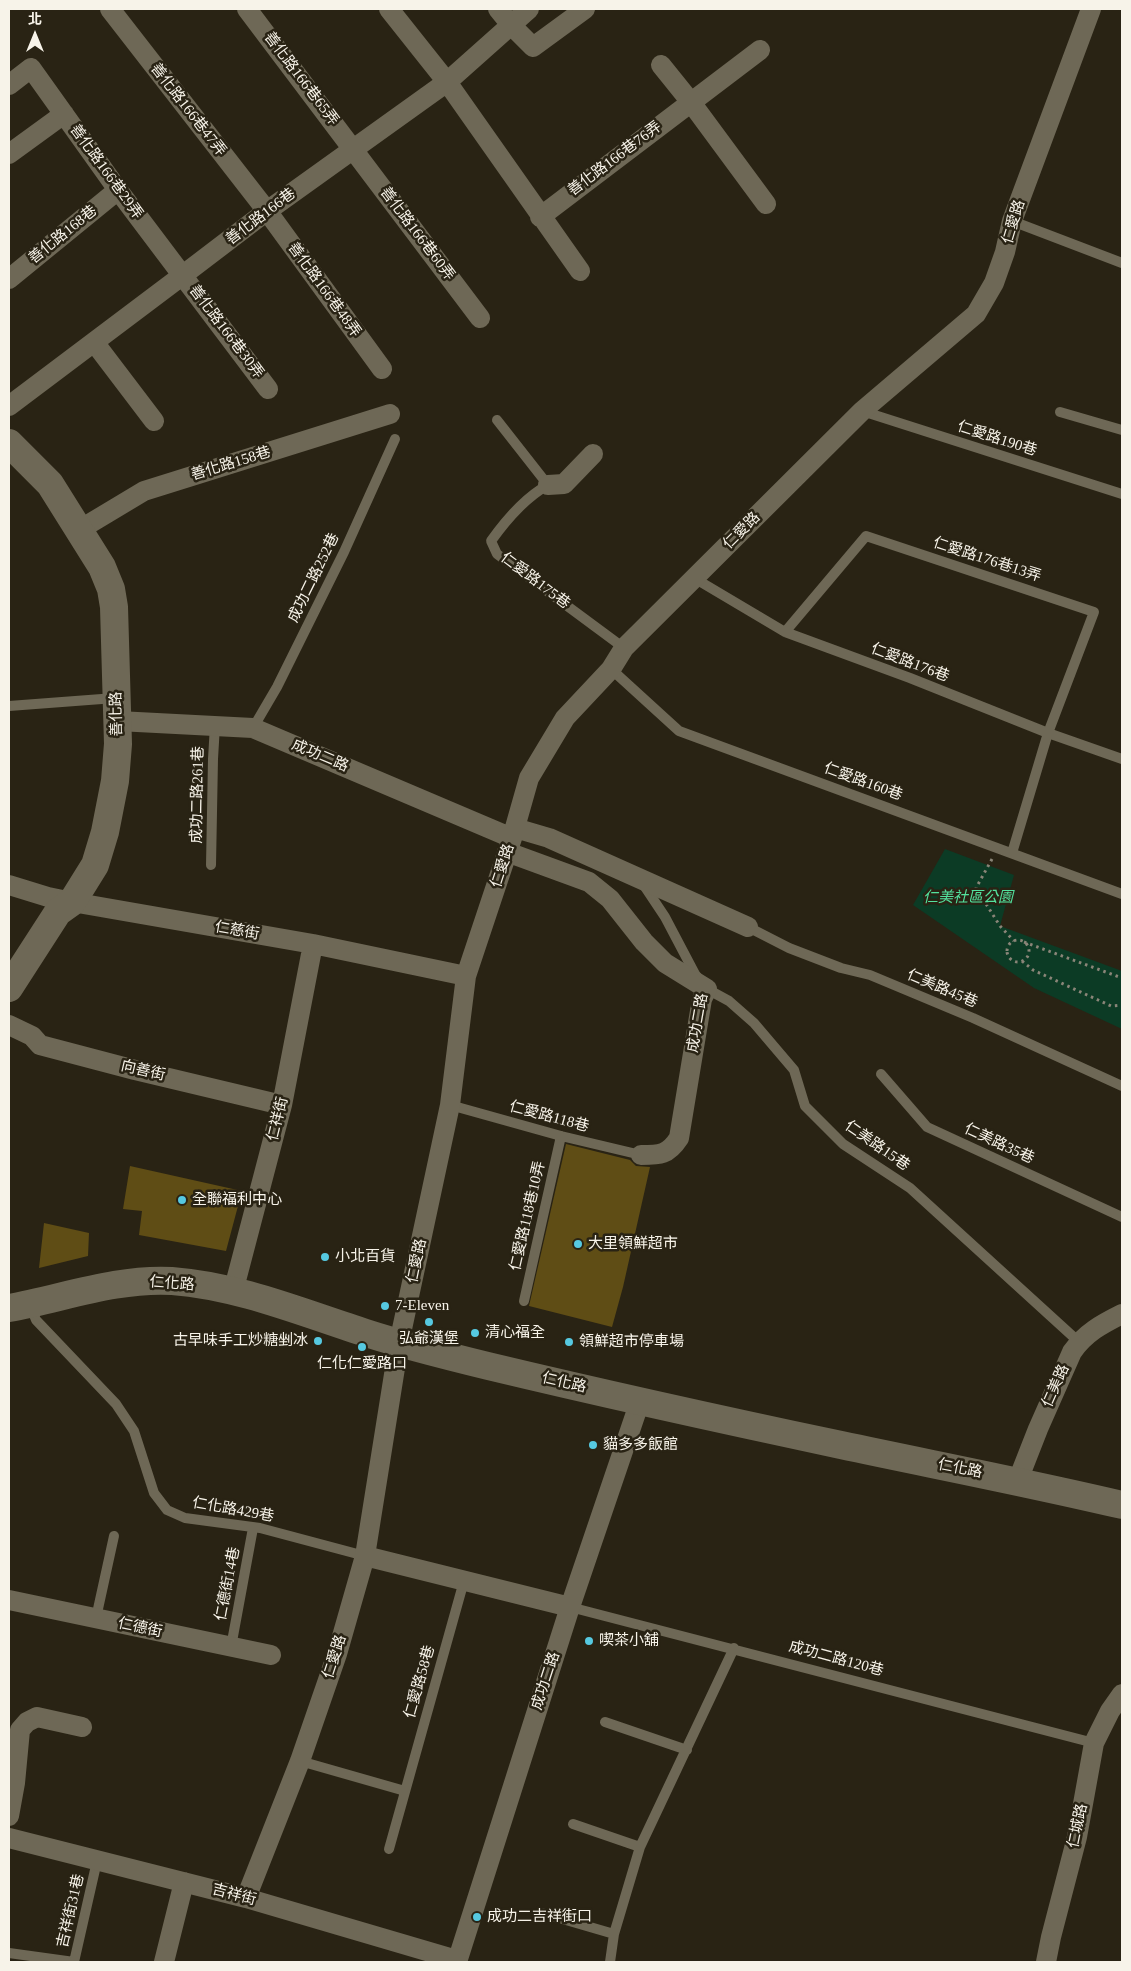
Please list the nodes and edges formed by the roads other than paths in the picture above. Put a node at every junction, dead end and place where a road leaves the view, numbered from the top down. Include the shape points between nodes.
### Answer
1 (110, 9) edge
2 (247, 9) edge
3 (389, 9) edge
4 (498, 9) edge
5 (529, 9) edge
6 (585, 9) edge
7 (1091, 9) edge
8 (511, 25) junction
9 (760, 50) dead end
10 (661, 65) dead end
11 (447, 82) junction
12 (9, 85) edge
13 (690, 101) junction
14 (64, 114) junction
15 (354, 149) junction
16 (9, 154) edge
17 (118, 190) junction
18 (766, 204) dead end
19 (267, 211) junction
20 (540, 216) junction
21 (1012, 221) junction
22 (1122, 263) edge
23 (580, 271) dead end
24 (183, 275) junction
25 (9, 279) edge
26 (480, 318) dead end
27 (94, 342) junction
28 (382, 370) dead end
29 (268, 389) dead end
30 (9, 406) edge
31 (862, 411) junction
32 (1060, 412) dead end
33 (390, 414) dead end
34 (497, 420) dead end
35 (154, 421) dead end
36 (1122, 430) edge
37 (395, 439) dead end
38 (9, 443) edge
39 (593, 454) dead end
40 (548, 485) junction
41 (1122, 494) edge
42 (79, 530) junction
43 (694, 578) junction
44 (785, 632) junction
45 (624, 648) junction
46 (611, 669) junction
47 (9, 706) edge
48 (117, 709) junction
49 (215, 725) junction
50 (253, 728) junction
51 (1048, 733) junction
52 (1122, 758) edge
53 (511, 839) junction
54 (1012, 853) junction
55 (211, 866) dead end
56 (639, 878) junction
57 (9, 885) edge
58 (1122, 894) edge
59 (72, 902) junction
60 (748, 927) joint
61 (313, 944) junction
62 (466, 976) junction
63 (9, 988) edge
64 (707, 989) junction
65 (9, 1025) edge
66 (881, 1074) dead end
67 (1122, 1086) edge
68 (282, 1105) junction
69 (450, 1105) junction
70 (561, 1136) junction
71 (641, 1155) joint
72 (1122, 1217) edge
73 (233, 1292) junction
74 (524, 1301) dead end
75 (19, 1306) edge
76 (1122, 1314) edge
77 (1079, 1342) junction
78 (399, 1343) junction
79 (640, 1401) junction
80 (1018, 1480) junction
81 (1122, 1504) edge
82 (254, 1528) junction
83 (114, 1536) dead end
84 (365, 1556) junction
85 (464, 1581) junction
86 (9, 1600) edge
87 (570, 1607) junction
88 (96, 1618) junction
89 (231, 1647) junction
90 (734, 1648) junction
91 (272, 1655) dead end
92 (1122, 1694) edge
93 (605, 1722) dead end
94 (82, 1727) dead end
95 (1094, 1743) junction
96 (687, 1750) junction
97 (300, 1761) junction
98 (12, 1782) edge
99 (405, 1791) junction
100 (9, 1816) edge
101 (573, 1824) dead end
102 (9, 1838) edge
103 (640, 1847) junction
104 (389, 1849) dead end
105 (98, 1861) junction
106 (184, 1882) junction
107 (246, 1898) junction
108 (542, 1913) dead end
109 (614, 1934) junction
110 (9, 1953) edge
111 (457, 1961) edge
112 (164, 1962) edge
113 (610, 1962) edge
114 (1046, 1962) edge

1 - 19 street, 善化路166巷47弄
2 - 15 street, 善化路166巷65弄
3 - 11 street
4 - 8 street
5 - 8 street, 善化路166巷
6 - 8 street via 533,47
7 - 21 street, 仁愛路
8 - 11 street, 善化路166巷
9 - 13 street, 善化路166巷76弄
10 - 13 street
11 - 15 street, 善化路166巷
11 - 20 street
12 - 14 street, 善化路166巷29弄 via 31,68
13 - 18 street
13 - 20 street, 善化路166巷76弄
14 - 16 street
14 - 17 street, 善化路166巷29弄
15 - 19 street, 善化路166巷
15 - 26 street, 善化路166巷60弄
17 - 24 street, 善化路166巷29弄
17 - 25 street, 善化路168巷
19 - 24 street, 善化路166巷
19 - 28 street, 善化路166巷48弄
20 - 23 street
21 - 22 lane
21 - 31 street, 仁愛路 via 994,283 976,314
24 - 27 street, 善化路166巷
24 - 29 street, 善化路166巷30弄
27 - 30 street, 善化路166巷
27 - 35 street
31 - 41 lane, 仁愛路190巷
31 - 43 street, 仁愛路
32 - 36 lane
33 - 42 street, 善化路158巷 via 144,491
34 - 40 lane
37 - 50 lane, 成功二路252巷 via 344,552
38 - 42 main road, 善化路 via 50,484
39 - 40 street, 仁愛路175巷 via 564,484
40 - 45 lane, 仁愛路175巷 via 534,493 499,530 492,541 497,554
42 - 48 main road, 善化路 via 111,589
43 - 44 lane, 仁愛路176巷
43 - 45 street, 仁愛路
44 - 51 lane, 仁愛路176巷
44 - 51 lane, 仁愛路176巷13弄 via 866,536 1094,612
45 - 46 street, 仁愛路
46 - 53 street, 仁愛路 via 566,718 529,778
46 - 54 lane, 仁愛路160巷 via 680,731
47 - 48 lane
48 - 49 street, 成功二路
48 - 59 main road, 善化路 via 115,781 105,832 94,865
49 - 50 street, 成功二路
49 - 55 lane, 成功二路261巷
50 - 53 street, 成功二路
51 - 52 lane, 仁愛路176巷
51 - 54 lane
53 - 56 street, 成功二路 via 549,838
53 - 62 street, 仁愛路
53 - 64 street, 成功二路 via 589,882 610,898 644,942 666,963
54 - 58 lane, 仁愛路160巷
56 - 60 street, 成功二路
56 - 64 lane, 仁美路15巷 via 665,917 694,974
57 - 59 street, 仁慈街
59 - 61 street, 仁慈街
59 - 63 main road, 善化路 via 58,912
60 - 67 lane, 仁美路45巷 via 789,948 841,968 870,975 973,1018
61 - 62 street, 仁慈街
61 - 68 street, 仁祥街
62 - 69 street, 仁愛路
64 - 71 street, 成功二路 via 702,999 679,1138 661,1155
64 - 77 lane, 仁美路15巷 via 730,1001 754,1023 794,1070 805,1106 843,1144 910,1188
65 - 68 street, 向善街 via 32,1036 40,1045
66 - 72 lane, 仁美路35巷 via 927,1127
68 - 73 street, 仁祥街
69 - 70 lane, 仁愛路118巷
69 - 78 street, 仁愛路
70 - 71 lane, 仁愛路118巷
70 - 74 lane, 仁愛路118巷10弄
73 - 75 main road, 仁化路 via 173,1282 119,1283
73 - 78 main road, 仁化路
75 - 82 lane, 仁化路429巷 via 116,1404 134,1431 154,1493 167,1510 185,1518
76 - 77 street, 仁美路
77 - 80 street, 仁美路 via 1056,1387
78 - 79 main road, 仁化路
78 - 84 street, 仁愛路
79 - 80 main road, 仁化路
79 - 87 street, 成功二路
80 - 81 main road, 仁化路
82 - 84 lane, 仁化路429巷
82 - 89 lane, 仁德街14巷
83 - 88 lane
84 - 85 street
84 - 97 street, 仁愛路 via 337,1654
85 - 87 street
85 - 99 lane, 仁愛路58巷
86 - 88 street, 仁德街
87 - 90 lane, 成功二路120巷
87 - 111 street, 成功二路
88 - 89 street, 仁德街
89 - 91 street, 仁德街
90 - 95 lane, 成功二路120巷
90 - 96 lane
92 - 95 street, 仁城路
93 - 96 lane
94 - 98 street via 37,1717 27,1722 20,1730
95 - 114 street, 仁城路 via 1077,1837
96 - 103 lane
97 - 99 lane
97 - 107 street, 仁愛路
98 - 100 street
99 - 104 lane, 仁愛路58巷
101 - 103 lane
102 - 105 street, 吉祥街
103 - 109 lane
105 - 106 street, 吉祥街
105 - 110 lane, 吉祥街31巷 via 74,1962
106 - 107 street, 吉祥街
106 - 112 street
107 - 111 street, 吉祥街
108 - 109 lane
109 - 113 lane

